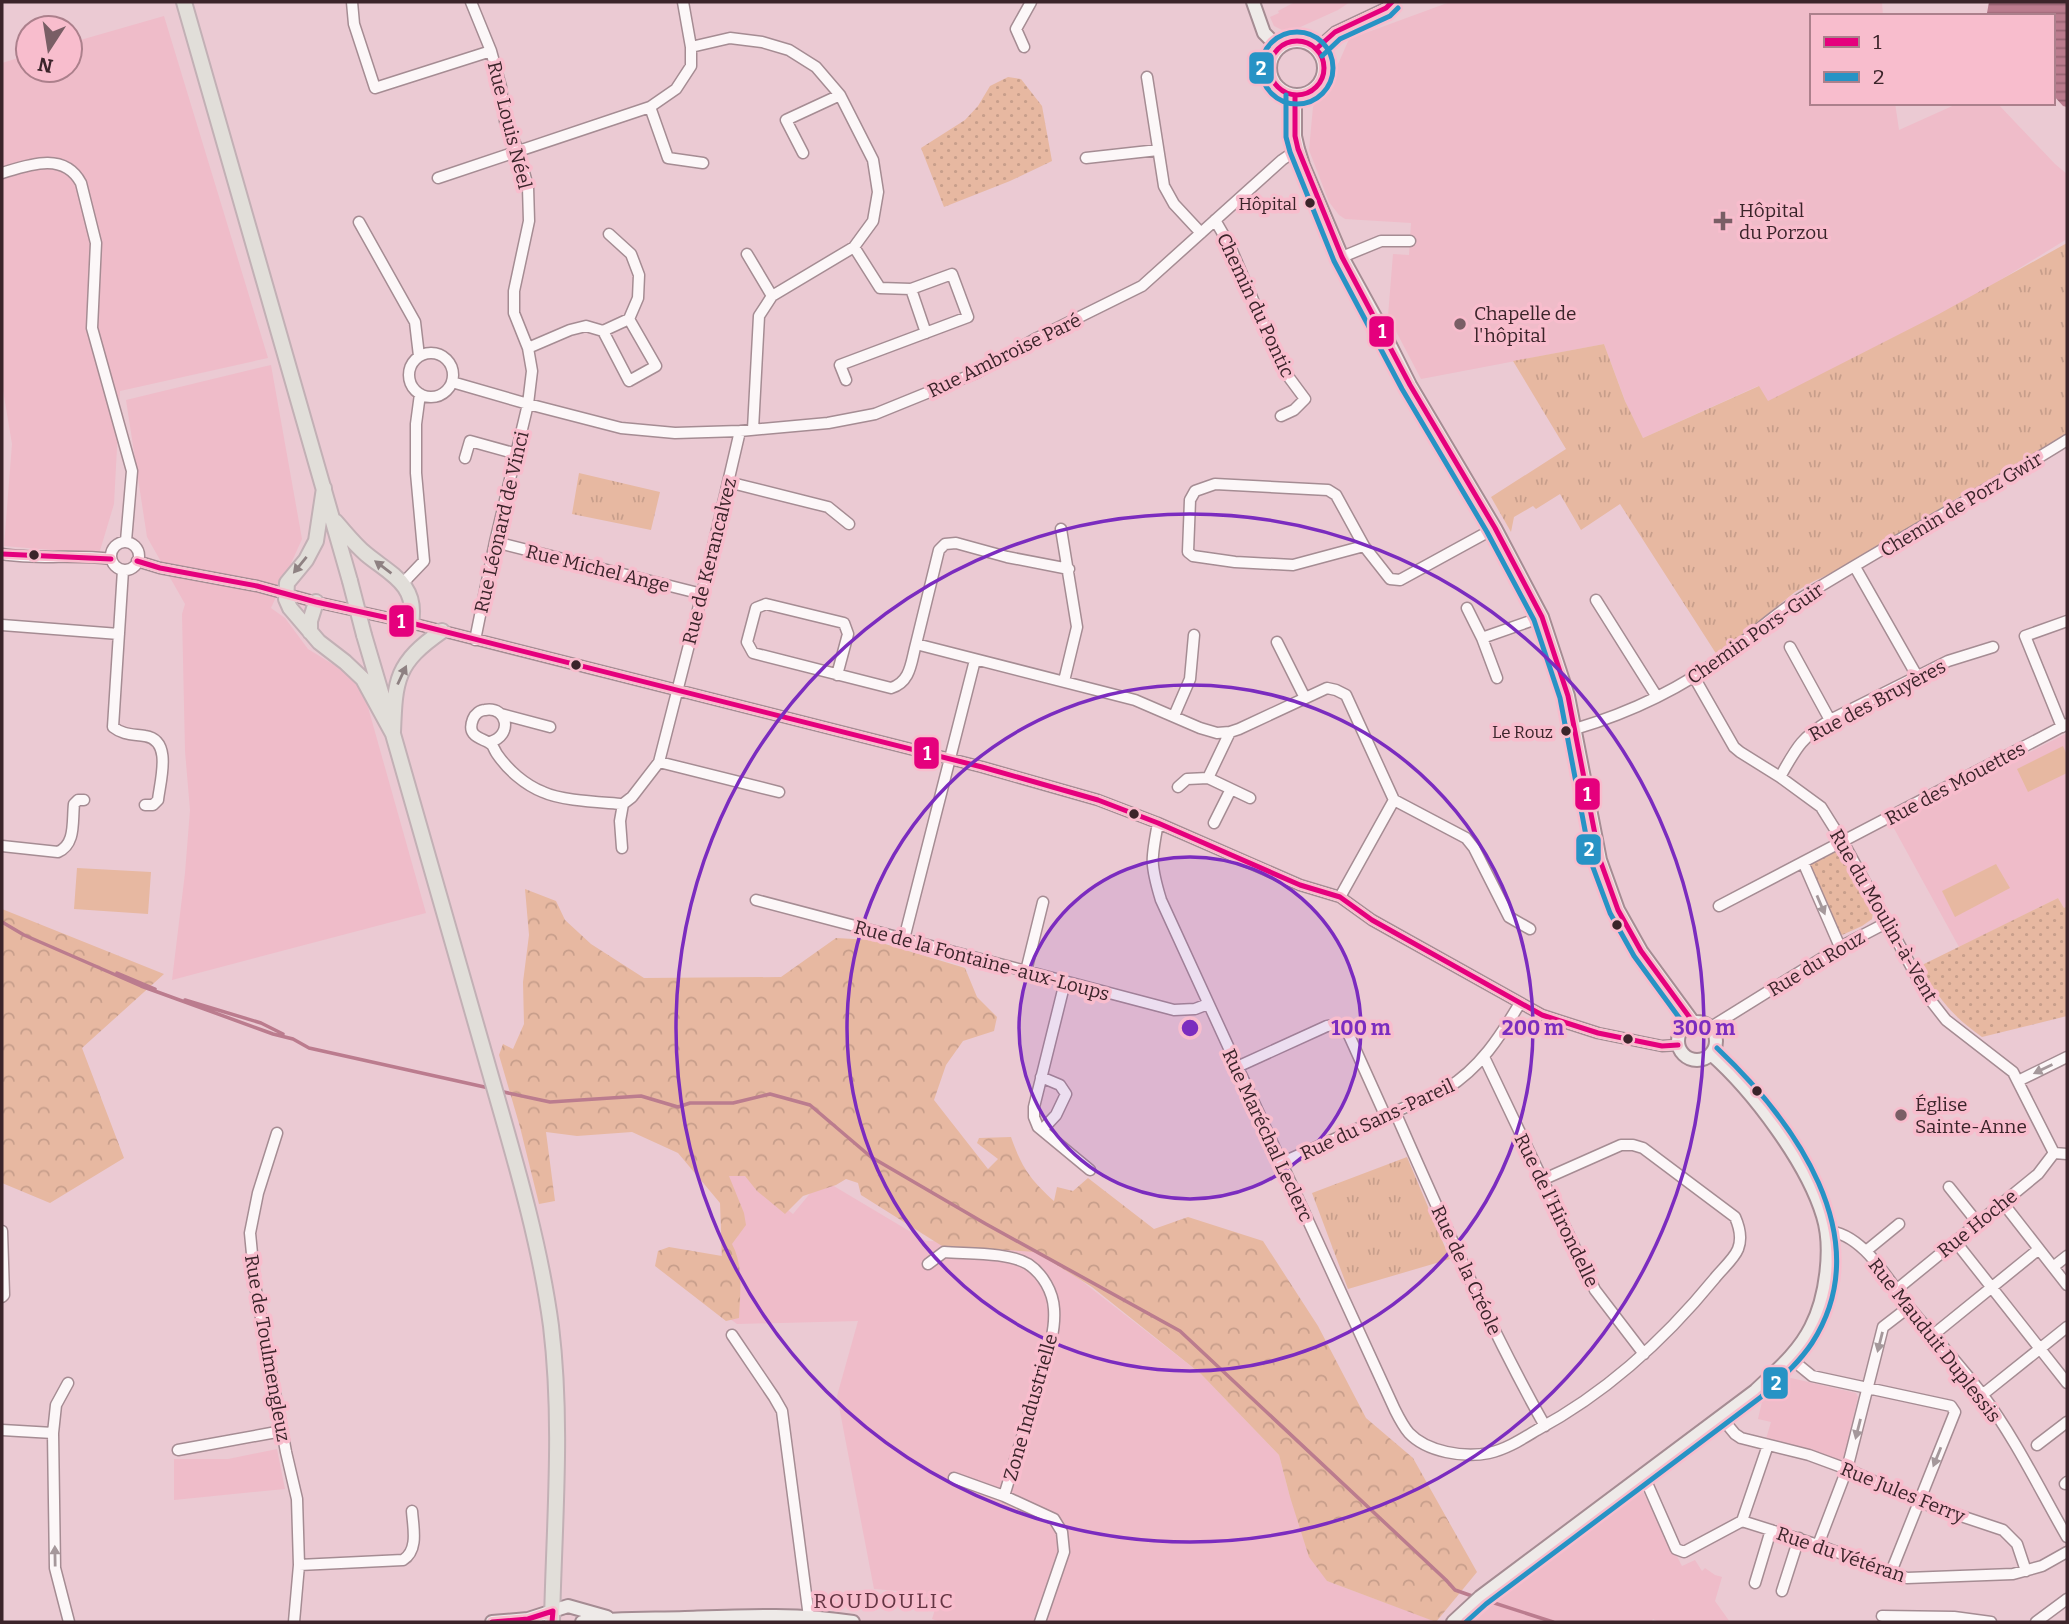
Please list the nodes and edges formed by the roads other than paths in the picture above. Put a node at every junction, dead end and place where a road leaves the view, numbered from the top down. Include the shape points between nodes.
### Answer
1 (184, 2) edge
2 (352, 2) edge
3 (471, 2) edge
4 (682, 2) edge
5 (1031, 2) edge
6 (1252, 2) edge
7 (1392, 2) edge
8 (691, 47) junction
9 (1024, 47) dead end
10 (1279, 48) junction
11 (1316, 49) junction
12 (491, 51) junction
13 (1147, 77) dead end
14 (840, 95) junction
15 (1295, 95) junction
16 (650, 107) junction
17 (1298, 149) junction
18 (518, 150) junction
19 (1158, 150) junction
20 (803, 153) dead end
21 (1086, 158) dead end
22 (703, 163) dead end
23 (2, 173) edge
24 (438, 178) dead end
25 (1215, 220) junction
26 (359, 222) dead end
27 (1201, 233) junction
28 (609, 234) dead end
29 (1410, 241) dead end
30 (854, 247) junction
31 (747, 254) dead end
32 (1342, 257) junction
33 (911, 289) junction
34 (772, 296) junction
35 (629, 319) junction
36 (603, 331) junction
37 (926, 332) junction
38 (528, 348) junction
39 (419, 356) junction
40 (846, 380) dead end
41 (452, 382) junction
42 (420, 394) junction
43 (528, 404) junction
44 (1281, 416) dead end
45 (753, 429) junction
46 (740, 431) junction
47 (2067, 440) edge
48 (517, 454) junction
49 (465, 458) dead end
50 (728, 482) junction
51 (324, 488) junction
52 (332, 517) junction
53 (849, 524) dead end
54 (1495, 528) junction
55 (1061, 529) dead end
56 (126, 541) junction
57 (495, 542) junction
58 (1364, 546) junction
59 (2, 554) edge
60 (111, 559) junction
61 (138, 561) junction
62 (1855, 567) junction
63 (1069, 569) junction
64 (123, 570) junction
65 (403, 583) junction
66 (285, 594) junction
67 (702, 594) junction
68 (1596, 600) dead end
69 (316, 602) junction
70 (1467, 608) dead end
71 (1542, 617) junction
72 (2067, 621) edge
73 (411, 623) junction
74 (2, 625) edge
75 (442, 631) junction
76 (310, 632) junction
77 (119, 634) junction
78 (1194, 635) dead end
79 (1482, 638) junction
80 (475, 640) junction
81 (1276, 642) dead end
82 (916, 644) junction
83 (1790, 647) dead end
84 (1993, 648) dead end
85 (975, 660) junction
86 (837, 675) junction
87 (1917, 676) junction
88 (1694, 677) junction
89 (1497, 678) dead end
90 (1063, 681) junction
91 (676, 691) junction
92 (1657, 697) junction
93 (1305, 698) junction
94 (501, 714) junction
95 (1174, 716) junction
96 (1830, 720) junction
97 (2065, 726) edge
98 (550, 727) dead end
99 (1575, 729) junction
100 (1230, 732) junction
101 (393, 734) junction
102 (490, 742) junction
103 (950, 759) junction
104 (659, 762) junction
105 (1780, 777) junction
106 (1209, 778) junction
107 (1178, 787) dead end
108 (1231, 789) junction
109 (779, 792) dead end
110 (1250, 798) dead end
111 (84, 800) dead end
112 (1394, 800) junction
113 (623, 804) junction
114 (145, 806) dead end
115 (1158, 823) junction
116 (1214, 823) dead end
117 (1843, 842) junction
118 (2, 846) edge
119 (622, 848) dead end
120 (1803, 862) junction
121 (1340, 897) junction
122 (756, 900) dead end
123 (1043, 902) dead end
124 (1719, 906) dead end
125 (1886, 923) junction
126 (1530, 929) dead end
127 (904, 939) junction
128 (1840, 947) junction
129 (1026, 971) junction
130 (1065, 982) junction
131 (1520, 1003) junction
132 (1208, 1004) junction
133 (1693, 1022) junction
134 (1711, 1027) junction
135 (1678, 1045) junction
136 (1711, 1054) junction
137 (1484, 1057) junction
138 (2067, 1057) edge
139 (1237, 1068) junction
140 (1041, 1077) junction
141 (2018, 1081) junction
142 (1390, 1114) junction
143 (1042, 1130) junction
144 (277, 1133) dead end
145 (2054, 1153) junction
146 (2067, 1154) edge
147 (1281, 1163) junction
148 (1090, 1170) dead end
149 (1542, 1180) junction
150 (1949, 1187) dead end
151 (2003, 1203) junction
152 (1977, 1222) junction
153 (1899, 1224) dead end
154 (2, 1231) edge
155 (1826, 1231) junction
156 (1955, 1241) junction
157 (2039, 1249) junction
158 (1866, 1251) junction
159 (2067, 1255) edge
160 (928, 1264) dead end
161 (2053, 1267) junction
162 (2067, 1285) edge
163 (1993, 1286) junction
164 (1896, 1290) junction
165 (2, 1297) edge
166 (1909, 1307) junction
167 (2067, 1327) edge
168 (732, 1335) dead end
169 (1933, 1335) junction
170 (2041, 1348) junction
171 (1644, 1354) junction
172 (1790, 1358) junction
173 (68, 1383) dead end
174 (2067, 1383) edge
175 (1868, 1388) junction
176 (1982, 1395) junction
177 (1721, 1417) junction
178 (2067, 1422) edge
179 (1545, 1426) junction
180 (2, 1430) edge
181 (282, 1431) junction
182 (53, 1433) junction
183 (1768, 1445) junction
184 (2037, 1446) dead end
185 (178, 1450) dead end
186 (1847, 1469) junction
187 (1643, 1474) junction
188 (954, 1478) dead end
189 (1004, 1496) junction
190 (1919, 1502) junction
191 (412, 1511) dead end
192 (1742, 1521) junction
193 (1771, 1530) junction
194 (2067, 1537) edge
195 (1799, 1538) junction
196 (1818, 1545) junction
197 (2067, 1552) edge
198 (299, 1565) junction
199 (2026, 1571) junction
200 (1891, 1572) junction
201 (1755, 1583) dead end
202 (1782, 1591) dead end
203 (2067, 1599) edge
204 (552, 1616) edge
205 (1882, 1616) dead end
206 (809, 1617) junction
207 (614, 1619) junction
208 (69, 1622) edge
209 (294, 1622) edge
210 (492, 1622) edge
211 (582, 1622) edge
212 (853, 1622) edge
213 (1041, 1622) edge
214 (1453, 1622) edge
215 (1991, 1622) edge
216 (2036, 1622) edge

1 - 51 main road
2 - 12 street, Rue Louis Néel via 354,24 374,88
3 - 12 street, Rue Louis Néel
4 - 8 street
5 - 9 street via 1016,29
6 - 10 main road via 1264,33
7 - 11 street via 1335,32
8 - 14 street via 730,38 789,50 816,67
8 - 16 street via 691,66 676,89
10 - 11 main road via 1296,41
10 - 15 main road via 1271,63 1273,80 1284,92
11 - 15 main road via 1324,62 1322,80 1310,93
12 - 18 street, Rue Louis Néel via 505,121
13 - 19 street
14 - 20 street via 786,120
14 - 30 street via 870,152 878,192 873,221
15 - 17 main road
16 - 18 street
16 - 22 street via 668,159
17 - 25 street, Rue Ambroise Paré
17 - 32 main road
18 - 24 street
18 - 38 street, Rue Louis Néel via 528,187 529,221 514,291 514,313
19 - 21 street
19 - 27 street via 1164,186
23 - 56 street via 46,162 63,166 81,183 96,243 92,328 132,471
25 - 27 street, Rue Ambroise Paré
25 - 44 street, Chemin du Pontic via 1282,368 1305,399
26 - 39 street via 415,322
27 - 45 street, Rue Ambroise Paré via 1142,286 976,373 875,414
28 - 35 street via 631,254 639,275 638,298
29 - 32 street via 1381,240
30 - 33 street via 880,288
30 - 34 street
31 - 34 street
32 - 54 main road via 1410,385
33 - 37 street
33 - 37 street via 952,274 968,317
34 - 45 street via 760,316
35 - 36 street
35 - 36 street via 656,366 629,381
36 - 38 street via 586,326
37 - 40 street via 840,365
38 - 43 street, Rue Louis Néel via 532,371
39 - 41 street via 429,352 444,357 452,368
39 - 42 street via 409,374 411,385
41 - 42 street via 440,395
41 - 43 street, Rue Ambroise Paré
42 - 65 street via 416,473 424,561
43 - 46 street, Rue Ambroise Paré via 621,428 675,433
43 - 48 street, Rue Léonard de Vinci
45 - 46 street, Rue Ambroise Paré
46 - 50 street, Rue de Kerancalvez
47 - 62 street, Chemin de Porz Gwir
48 - 49 street via 470,441
48 - 57 street, Rue Léonard de Vinci
50 - 53 street via 828,508
50 - 67 street, Rue de Kerancalvez
51 - 52 main road
51 -> 66 main road via 316,541 287,583
65 -> 52 main road via 366,554
52 - 101 main road, bridge
54 - 58 street via 1400,580 1390,579
54 - 71 main road
55 - 63 street
56 - 60 street via 113,547
56 - 61 street via 137,549
57 - 67 street, Rue Michel Ange
57 - 80 street, Rue Léonard de Vinci
58 - 58 street via 1293,565 1193,556 1188,551 1189,500 1195,491 1215,484 1328,489 1336,495
59 - 60 street
60 - 64 street
61 - 64 street
61 - 66 street
62 - 87 street
62 - 88 street, Chemin Pors-Guir via 1796,601
63 - 82 street via 946,544 939,550
63 - 90 street via 1077,627
64 - 77 street
65 - 73 main road via 413,613
66 - 69 street
66 - 76 main road via 290,608
67 - 91 street, Rue de Kerancalvez
68 - 92 street
69 - 73 street
69 - 76 main road
70 - 79 street
71 - 79 street
71 - 99 main road
72 - 97 street via 2025,636
73 - 75 street
74 - 77 street
75 - 80 street
101 -> 75 main road via 397,682 411,655
76 - 101 main road via 363,679
77 - 114 street via 113,727 126,734 149,736 160,745 163,757 158,800
78 - 95 street via 1190,678
79 - 89 street
80 - 91 street
81 - 93 street
82 - 85 street
82 - 86 street via 906,681 900,686 891,688
83 - 96 street
84 - 87 street, Rue des Bruyères
85 - 90 street
85 - 103 street
86 - 86 street via 848,634 844,623 766,604 756,608 747,642 753,653
87 - 96 street, Rue des Bruyères
88 - 92 street, Chemin Pors-Guir
88 - 105 street, Rue du Moulin-à-Vent via 1734,747
90 - 95 street via 1135,700
91 - 103 street
91 - 104 street, Rue de Kerancalvez
92 - 99 street, Chemin Pors-Guir
93 - 100 street
93 - 112 street via 1327,688 1346,695
94 - 98 street
94 - 102 street via 505,730
94 - 102 street via 487,709 473,719 476,736
95 - 100 street via 1200,729
96 - 105 street, Rue des Bruyères via 1805,737
97 - 117 street, Rue des Mouettes
99 - 133 main road via 1610,890 1633,940
100 - 106 street
101 - 204 main road via 504,1122 550,1318 557,1398
102 - 113 street via 507,766 544,793
103 - 115 street via 1098,800
103 - 127 street
104 - 109 street
104 - 113 street
105 - 117 street, Rue du Moulin-à-Vent via 1821,807
106 - 107 street via 1186,779
106 - 108 street
108 - 110 street
108 - 116 street
111 - 118 street via 74,804 70,843 58,852
112 - 121 street
112 - 126 street via 1466,838 1509,917
113 - 119 street
115 - 121 street via 1300,885
115 - 132 street, Rue Maréchal Leclerc via 1152,871
117 - 120 street, Rue des Mouettes
117 - 125 street, Rue du Moulin-à-Vent
120 - 124 street, Rue des Mouettes
120 -> 128 street
121 - 131 street
122 - 127 street, Rue de la Fontaine-aux-Loups
123 - 129 street
125 - 128 street, Rue du Rouz
125 - 141 street, Rue du Moulin-à-Vent via 1946,1020 2013,1072
127 - 129 street, Rue de la Fontaine-aux-Loups
128 - 134 street, Rue du Rouz
129 - 130 street, Rue de la Fontaine-aux-Loups
130 - 132 street, Rue de la Fontaine-aux-Loups via 1174,1010
130 - 140 street
131 - 135 street via 1598,1033
131 - 137 street, Rue du Sans-Pareil
132 - 139 street, Rue Maréchal Leclerc
133 - 134 main road
133 - 135 main road via 1679,1033
134 - 136 main road via 1716,1043
135 - 136 main road via 1690,1058
136 - 155 main road via 1733,1073 1783,1139 1808,1181
137 - 142 street, Rue du Sans-Pareil via 1459,1081
137 - 149 street, Rue de l'Hirondelle
138 -> 141 street
139 - 142 street, Rue de la Créole via 1335,1024 1348,1033
139 - 147 street, Rue Maréchal Leclerc
140 - 143 street via 1034,1117
140 - 143 street via 1066,1094
141 - 145 street, Rue du Moulin-à-Vent
142 - 147 street, Rue du Sans-Pareil
142 - 179 street, Rue de la Créole
143 - 148 street
144 - 181 street, Rue de Toulmengleuz via 250,1233
145 - 146 street
145 - 151 street, Rue Hoche via 2038,1174
147 - 179 street, Rue Maréchal Leclerc via 1408,1432 1431,1447 1475,1455 1505,1448
149 - 171 street, Rue de l'Hirondelle via 1595,1290
149 - 171 street via 1621,1145 1633,1145 1735,1217 1739,1248
150 - 152 street
151 - 152 street, Rue Hoche
151 - 157 street
152 - 156 street, Rue Hoche
153 - 158 street, Rue Mauduit Duplessis
154 - 165 street
155 - 158 street, Rue Mauduit Duplessis via 1841,1233
155 - 172 main road via 1822,1298 1810,1330
156 - 163 street
156 - 164 street, Rue Hoche
157 - 161 street
157 - 163 street
158 - 164 street, Rue Mauduit Duplessis
159 - 161 street
160 - 189 street, Zone Industrielle via 944,1252 1010,1257 1037,1271 1052,1296 1051,1341
161 - 162 street
163 - 169 street
163 - 170 street
164 - 166 street, Rue Mauduit Duplessis
166 - 169 street, Rue Mauduit Duplessis
166 -> 175 street via 1883,1327
167 - 170 street
168 - 206 street via 778,1404 783,1420
169 - 176 street, Rue Mauduit Duplessis
170 - 174 street
170 - 176 street
171 - 179 street
172 - 175 street via 1812,1376
172 - 177 main road
173 - 182 street via 56,1405
175 -> 186 street
175 -> 190 street via 1951,1406 1955,1412
176 - 194 street, Rue Mauduit Duplessis
177 - 183 street, Rue Jules Ferry via 1741,1438
177 - 187 main road
178 - 184 street
180 - 182 street
181 - 185 street
181 - 198 street, Rue de Toulmengleuz via 297,1499
208 -> 182 street via 55,1568
183 - 186 street, Rue Jules Ferry
183 - 192 street
186 - 190 street, Rue Jules Ferry
186 - 196 street
187 - 192 street via 1676,1549 1684,1552
187 - 214 main road
188 - 189 street, Zone Industrielle
189 - 213 street, Zone Industrielle via 1054,1520 1062,1532 1064,1552
190 - 199 street, Rue Jules Ferry via 2003,1530 2017,1544
190 - 200 street
191 - 198 street via 413,1548 403,1560
192 - 193 street, Rue du Vétéran
193 - 195 street, Rue du Vétéran
193 - 201 street
195 - 196 street, Rue du Vétéran
195 - 202 street
196 - 200 street, Rue du Vétéran
197 - 199 street
198 - 209 street, Rue de Toulmengleuz
199 - 200 street, Rue du Vétéran via 1908,1578
203 - 216 street
204 - 207 main road via 573,1606
204 - 210 main road
205 - 215 street
206 - 207 main road
206 - 212 main road
207 - 211 main road

